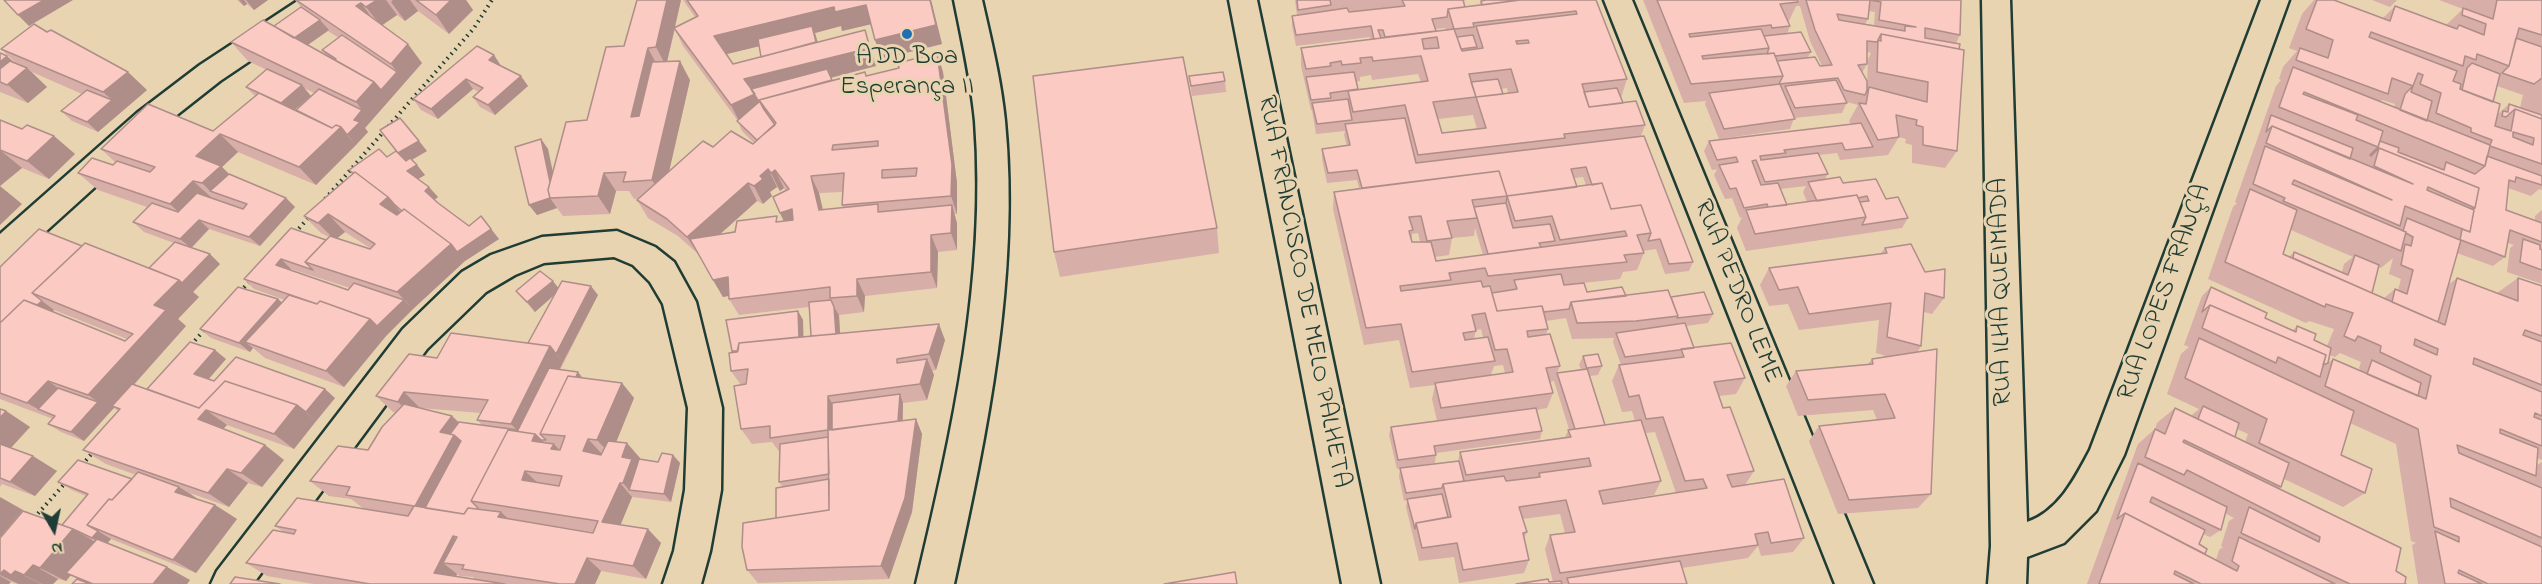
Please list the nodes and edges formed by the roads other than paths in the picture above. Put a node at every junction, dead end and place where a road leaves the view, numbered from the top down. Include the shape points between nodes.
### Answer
1 (320, 0) edge
2 (968, 0) edge
3 (1243, 0) edge
4 (1618, 0) edge
5 (1995, 0) edge
6 (2275, 0) edge
7 (0, 254) edge
8 (2009, 546) junction
9 (230, 584) edge
10 (682, 584) edge
11 (935, 584) edge
12 (1361, 584) edge
13 (1854, 584) edge
14 (2007, 584) edge

1 - 7 street via 210,73 148,121
2 - 11 street via 991,137 989,299 969,437
3 - 12 street, RUA FRANCISCO DE MELO PALHETA
4 - 13 street, RUA PEDRO LEME
5 - 8 street, RUA ILHA QUEIMADA
6 - 8 street, RUA LOPES FRANÇA via 2106,455 2083,499 2051,531
8 - 14 street, RUA ILHA QUEIMADA
9 - 10 street via 416,339 458,296 503,265 542,250 617,244 644,256 662,272 679,302 705,408 703,490

